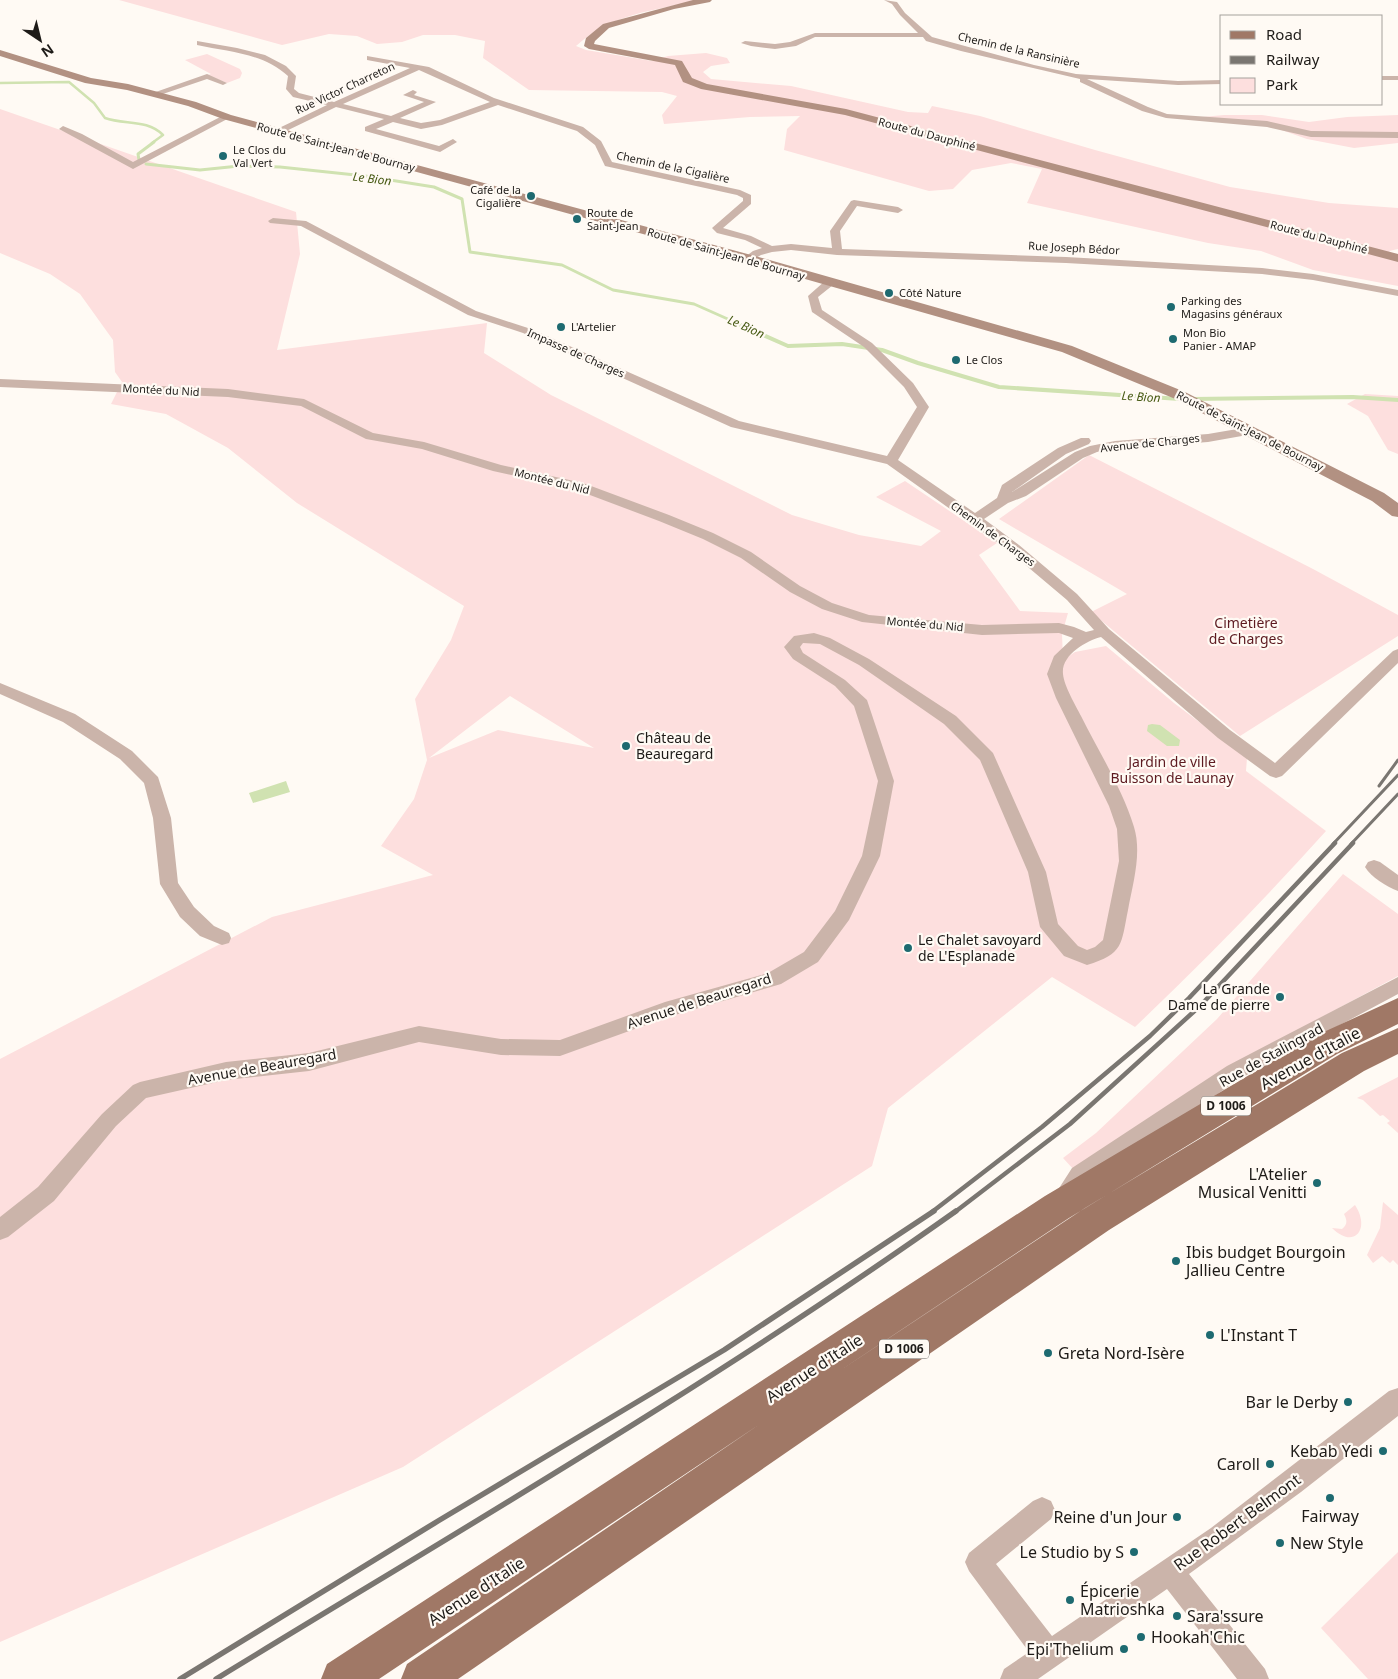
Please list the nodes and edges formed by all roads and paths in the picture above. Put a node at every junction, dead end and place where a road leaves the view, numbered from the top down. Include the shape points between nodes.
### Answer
1 (707, 0) edge
2 (887, 0) edge
3 (924, 35) junction
4 (200, 43) dead end
5 (745, 43) dead end
6 (0, 53) edge
7 (370, 58) dead end
8 (419, 67) junction
9 (1076, 76) junction
10 (1383, 78) edge
11 (1398, 78) edge
12 (1220, 82) edge
13 (223, 83) dead end
14 (413, 92) dead end
15 (154, 94) junction
16 (498, 102) junction
17 (334, 106) junction
18 (227, 118) junction
19 (392, 119) junction
20 (63, 129) dead end
21 (280, 131) junction
22 (1398, 135) edge
23 (453, 142) dead end
24 (898, 210) dead end
25 (273, 221) dead end
26 (771, 249) junction
27 (837, 252) junction
28 (1398, 258) edge
29 (749, 259) junction
30 (829, 283) junction
31 (1398, 293) edge
32 (0, 383) edge
33 (1228, 420) junction
34 (1249, 431) junction
35 (891, 461) junction
36 (1003, 500) junction
37 (1398, 512) edge
38 (975, 519) junction
39 (1104, 632) junction
40 (1084, 637) junction
41 (1398, 654) edge
42 (0, 688) edge
43 (1374, 867) dead end
44 (1398, 884) edge
45 (222, 938) dead end
46 (1398, 985) edge
47 (1398, 1010) edge
48 (1398, 1040) edge
49 (1057, 1207) junction
50 (0, 1230) edge
51 (1398, 1400) edge
52 (1042, 1510) dead end
53 (1170, 1571) junction
54 (1049, 1655) junction
55 (1018, 1676) edge
56 (342, 1679) edge
57 (422, 1679) edge
58 (1255, 1679) edge

1 - 28 main road, Route du Dauphiné via 606,26 590,40 589,46 678,64 687,80 705,87 846,112
2 - 3 street, Chemin de la Ransinière via 895,3
3 - 5 street via 815,34 780,47
3 - 9 street, Chemin de la Ransinière via 961,49
4 - 17 street via 274,62 292,76 290,90 296,95
6 - 15 main road, Route de Saint-Jean de Bournay via 89,81
7 - 8 street, Chemin de la Cigalière
8 - 16 street, Chemin de la Cigalière
8 - 17 street, Rue Victor Charreton
9 - 12 street, Chemin de la Ransinière via 1178,83
9 - 22 street via 1144,109 1166,116 1267,124 1311,134
10 - 11 street
13 - 15 street via 207,76
14 - 19 street via 407,95 432,102
15 - 18 main road, Route de Saint-Jean de Bournay
16 - 19 street via 421,126
16 - 26 street, Chemin de la Cigalière via 591,135 604,150 608,164 748,197 748,202 716,228
17 - 19 street
17 - 21 street, Rue Victor Charreton
18 - 20 street via 133,166
18 - 21 main road, Route de Saint-Jean de Bournay
19 - 23 street via 368,130 440,149
21 - 29 main road, Route de Saint-Jean de Bournay
24 - 27 street via 854,203 835,232
25 - 35 street, Impasse de Charges via 303,224 472,312 527,331 735,424
26 - 27 street, Rue Joseph Bédor via 791,247
26 - 29 street, Rue Joseph Bédor
27 - 31 street, Rue Joseph Bédor via 1262,271
29 - 30 main road, Route de Saint-Jean de Bournay
30 - 33 main road, Route de Saint-Jean de Bournay via 1067,349 1179,395
30 - 35 street via 813,296 817,312 872,350 910,385 923,407
32 - 40 street, Montée du Nid via 228,393 304,403 370,436 424,446 498,468 566,482 708,536 746,555 795,589 827,606 867,619 982,630 1059,628
33 - 34 main road, Route de Saint-Jean de Bournay
33 - 36 street, Avenue de Charges via 1211,428 1190,432 1085,441 1062,451 1007,488
34 - 36 street, Avenue de Charges via 1208,438 1115,444 1094,449 1079,455 1021,493
34 - 37 main road, Route de Saint-Jean de Bournay via 1378,497
35 - 38 street, Chemin de Charges
36 - 38 street, Avenue de Charges
38 - 39 street, Chemin de Charges via 1072,597
39 - 40 street, Avenue de Beauregard
39 - 41 street, Chemin de Charges via 1224,734 1276,772
40 - 50 street, Avenue de Beauregard via 1059,659 1055,674 1118,806 1126,829 1128,862 1112,943 1102,952 1087,958 1071,951 1049,927 1037,872 987,757 969,738 950,720 864,662 825,641 799,639 792,647 798,656 840,683 861,704 886,781 871,856 842,914 811,957 774,979 665,1010 560,1048 501,1047 419,1034 309,1062 226,1071 140,1091 109,1120 46,1194
42 - 45 street via 69,718 126,756 152,780 162,818 169,884 187,912 207,931
43 - 44 street
46 - 49 street, Rue de Stalingrad via 1234,1072 1080,1174
47 - 49 main road, Avenue d'Italie / D 1006 via 1326,1045
48 - 57 main road, Avenue d'Italie / D 1006 via 1353,1062 1097,1219
49 - 56 main road, Avenue d'Italie / D 1006
51 - 53 street, Rue Robert Belmont via 1292,1483
52 - 54 street via 978,1562
53 - 54 street, Rue Robert Belmont
53 - 58 street
54 - 55 street, Rue Robert Belmont

